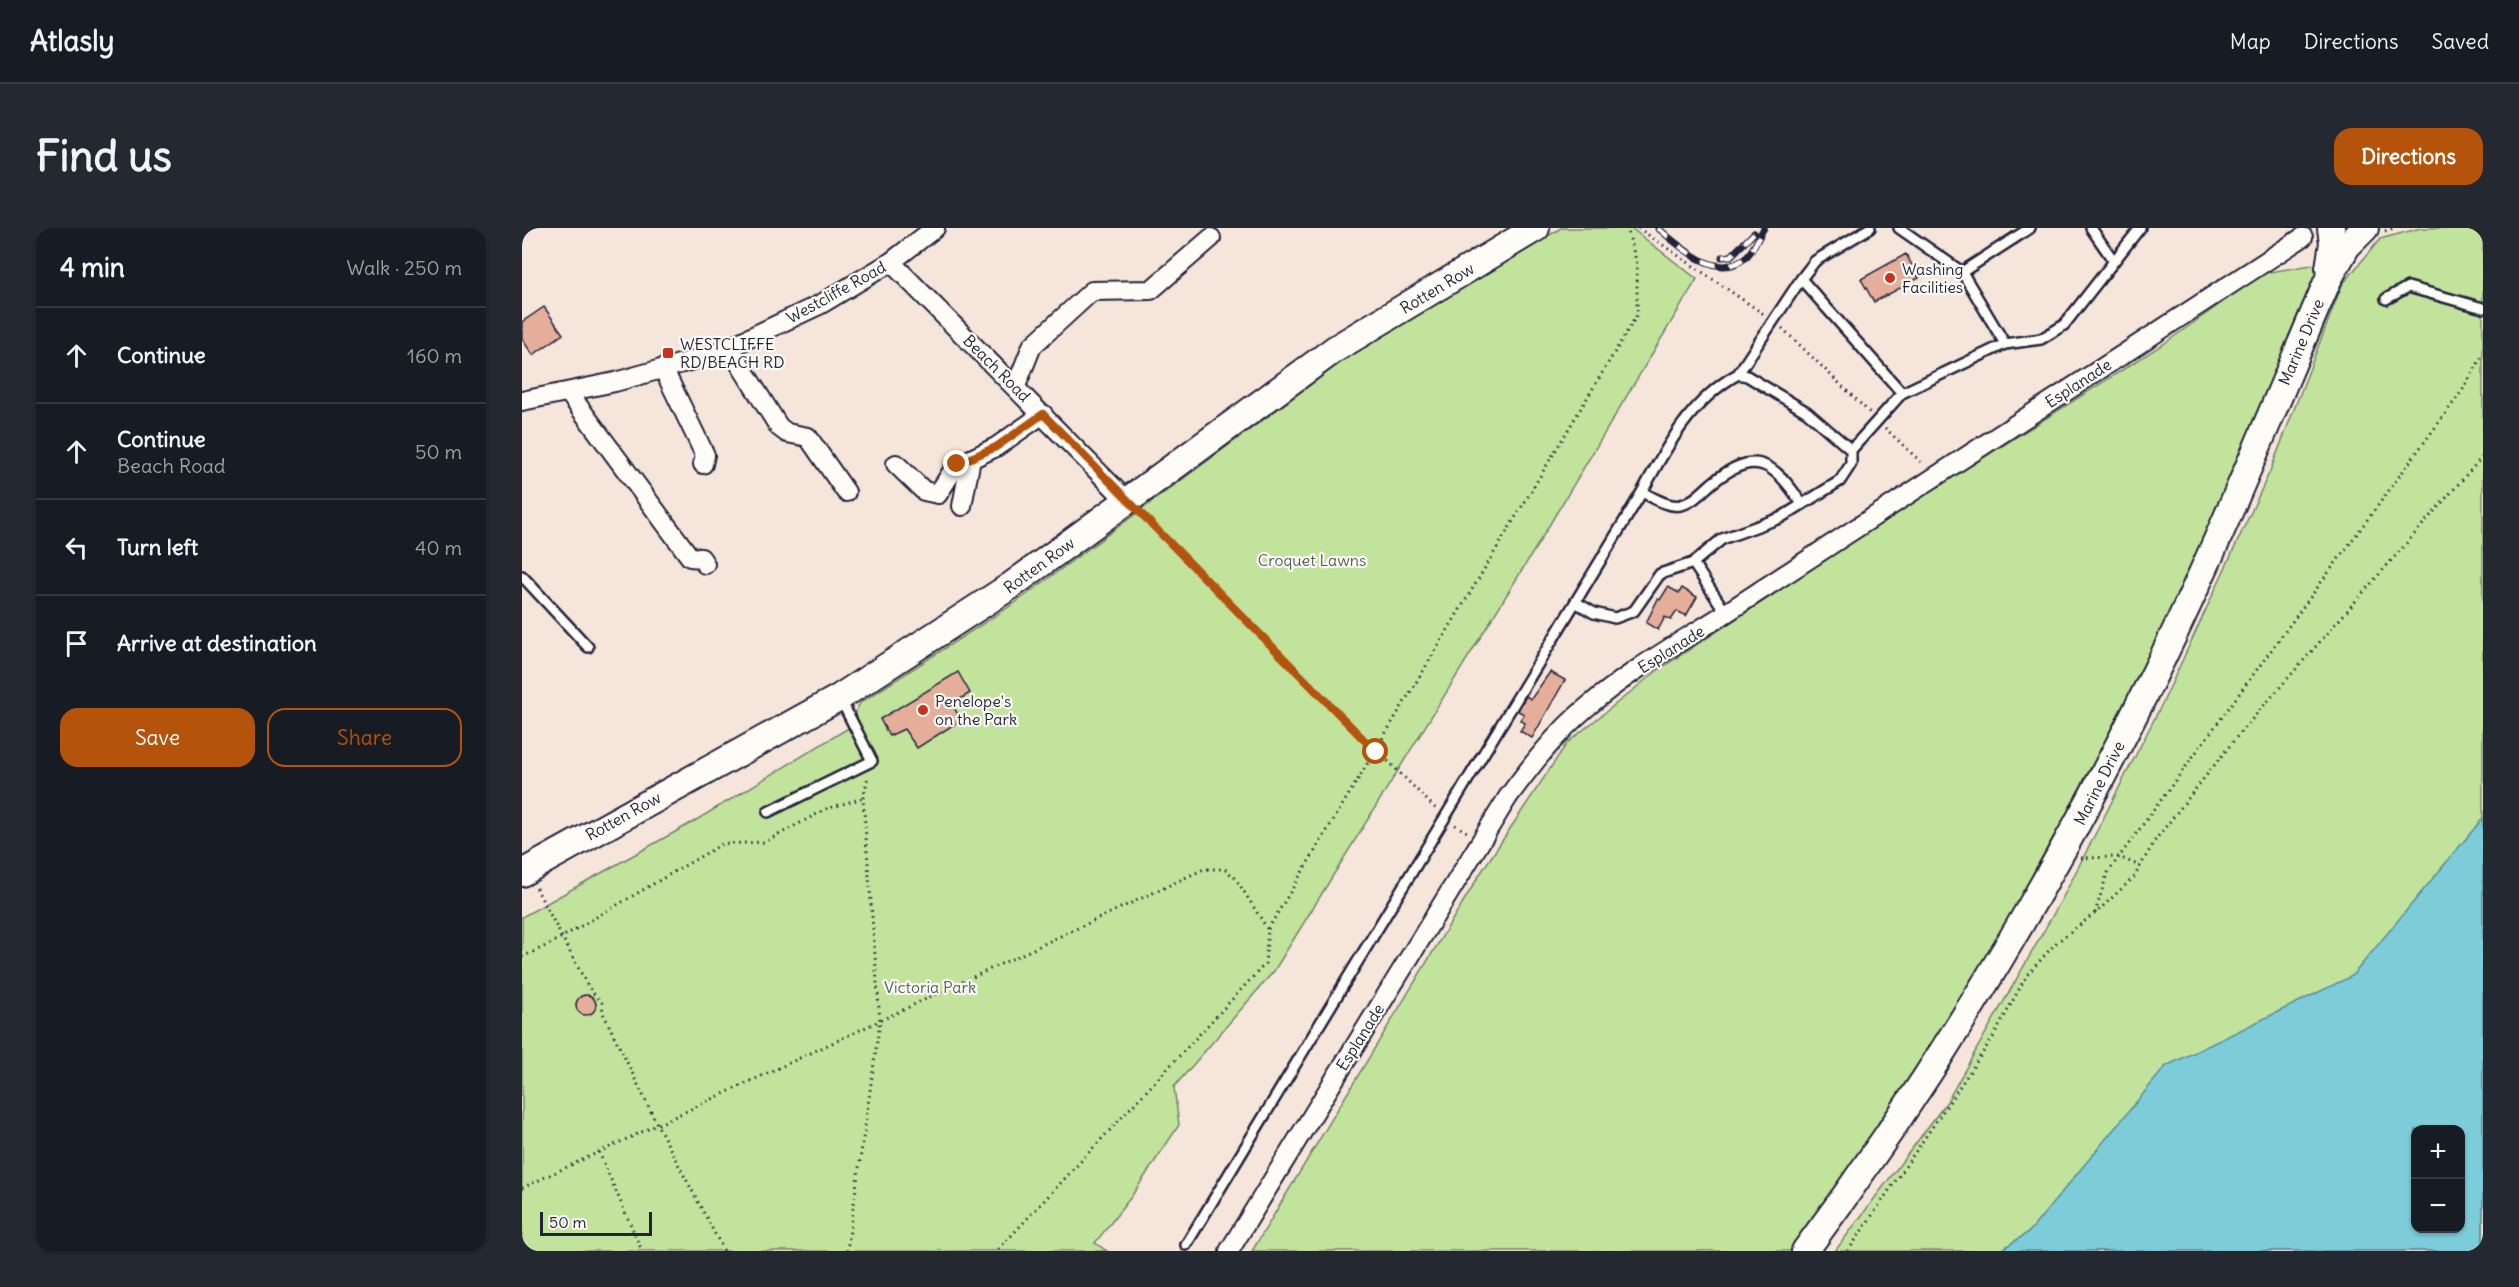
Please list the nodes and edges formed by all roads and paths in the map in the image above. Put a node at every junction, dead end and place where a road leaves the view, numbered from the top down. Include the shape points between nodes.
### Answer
1 (935, 228) edge
2 (1536, 228) edge
3 (1626, 228) edge
4 (1638, 228) edge
5 (1870, 228) edge
6 (1899, 228) edge
7 (2030, 228) edge
8 (2091, 228) edge
9 (2140, 228) edge
10 (2331, 228) edge
11 (2365, 228) edge
12 (2303, 237) dead end
13 (1211, 238) dead end
14 (2113, 260) junction
15 (891, 262) junction
16 (1962, 272) junction
17 (1802, 279) junction
18 (2328, 280) junction
19 (2386, 299) dead end
20 (2483, 308) edge
21 (1772, 319) junction
22 (2005, 344) junction
23 (729, 347) junction
24 (2483, 355) edge
25 (663, 368) junction
26 (1738, 374) junction
27 (1016, 386) junction
28 (568, 392) junction
29 (1902, 393) junction
30 (522, 401) edge
31 (1043, 414) junction
32 (1878, 420) junction
33 (1851, 450) junction
34 (2483, 456) edge
35 (971, 459) junction
36 (703, 464) dead end
37 (896, 464) dead end
38 (1935, 476) junction
39 (846, 492) dead end
40 (1642, 492) junction
41 (1127, 501) junction
42 (1802, 504) junction
43 (962, 506) dead end
44 (1693, 563) junction
45 (705, 564) dead end
46 (522, 576) edge
47 (1577, 603) junction
48 (1726, 613) junction
49 (588, 647) dead end
50 (840, 698) junction
51 (1376, 752) junction
52 (872, 761) junction
53 (862, 798) junction
54 (768, 812) dead end
55 (1446, 819) junction
56 (1481, 841) junction
57 (2119, 857) junction
58 (2073, 858) dead end
59 (2140, 866) junction
60 (524, 872) edge
61 (2095, 914) junction
62 (1268, 930) junction
63 (564, 936) junction
64 (522, 957) edge
65 (880, 1021) junction
66 (658, 1126) junction
67 (599, 1152) junction
68 (522, 1188) edge
69 (1186, 1245) dead end
70 (642, 1251) edge
71 (724, 1251) edge
72 (848, 1251) edge
73 (997, 1251) edge
74 (1229, 1251) edge
75 (1805, 1251) edge
76 (1848, 1251) edge

1 - 15 street, Westcliffe Road
2 - 41 street, Rotten Row via 1335,349
3 - 51 path via 1637,264 1637,315
4 - 21 path
5 - 17 lane via 1815,261
6 - 16 lane
7 - 16 lane
8 - 14 lane
9 - 14 lane
10 - 18 street, Marine Drive
11 - 18 street, Marine Drive via 2347,246
12 - 38 street, Esplanade
13 - 27 street via 1152,290 1092,291 1032,346
14 - 22 lane via 2064,325 2041,339
15 - 23 street, Westcliffe Road via 821,304
15 - 27 street, Beach Road
16 - 22 lane
17 - 21 lane
17 - 29 lane
18 - 75 street, Marine Drive via 2154,675 2074,830 1948,1045
19 - 20 lane via 2408,287
21 - 26 lane
21 - 32 path
22 - 29 lane
23 - 25 street, Westcliffe Road
23 - 39 street via 779,427 787,433 808,437
24 - 57 path via 2462,390
25 - 28 street, Westcliffe Road
25 - 36 street via 705,454
26 - 33 lane via 1747,375 1807,412
26 - 40 lane via 1701,400 1665,448
27 - 31 street, Beach Road
28 - 30 street, Westcliffe Road
28 - 45 street via 690,557 701,558
29 - 32 lane
31 - 35 street via 996,447
31 - 41 street, Beach Road
32 - 33 lane
32 - 38 path
33 - 42 lane via 1851,464 1840,481
34 - 59 path via 2239,734 2156,839
35 - 37 street via 957,464 938,494 924,491
35 - 43 street
38 - 48 street, Esplanade
40 - 42 lane via 1679,506 1745,462 1757,461 1783,478
40 - 47 lane
41 - 50 street, Rotten Row via 1009,587
41 - 51 path
42 - 44 lane via 1780,518 1722,539
44 - 47 lane via 1660,574 1634,610 1615,618 1594,614
44 - 48 lane
46 - 49 lane
47 - 55 lane
48 - 56 street, Esplanade via 1640,667 1585,708 1525,774
50 - 52 lane
50 - 60 street, Rotten Row
51 - 55 path
51 - 62 path
52 - 53 path
52 - 54 lane
53 - 63 path via 826,809 765,843 722,844
53 - 65 path
55 - 56 path
55 - 69 lane
56 - 74 street, Esplanade
57 - 58 path
57 - 59 path
57 - 61 path via 2107,874
59 - 61 path via 2134,877
60 - 63 path
61 - 76 path via 2055,943 2026,976 1994,1036
62 - 65 path via 1232,874 1211,867
62 - 73 path via 1265,964
63 - 64 path
63 - 66 path via 589,988 602,1003 603,1013
65 - 66 path
65 - 72 path
66 - 67 path
66 - 71 path
67 - 68 path
67 - 70 path

